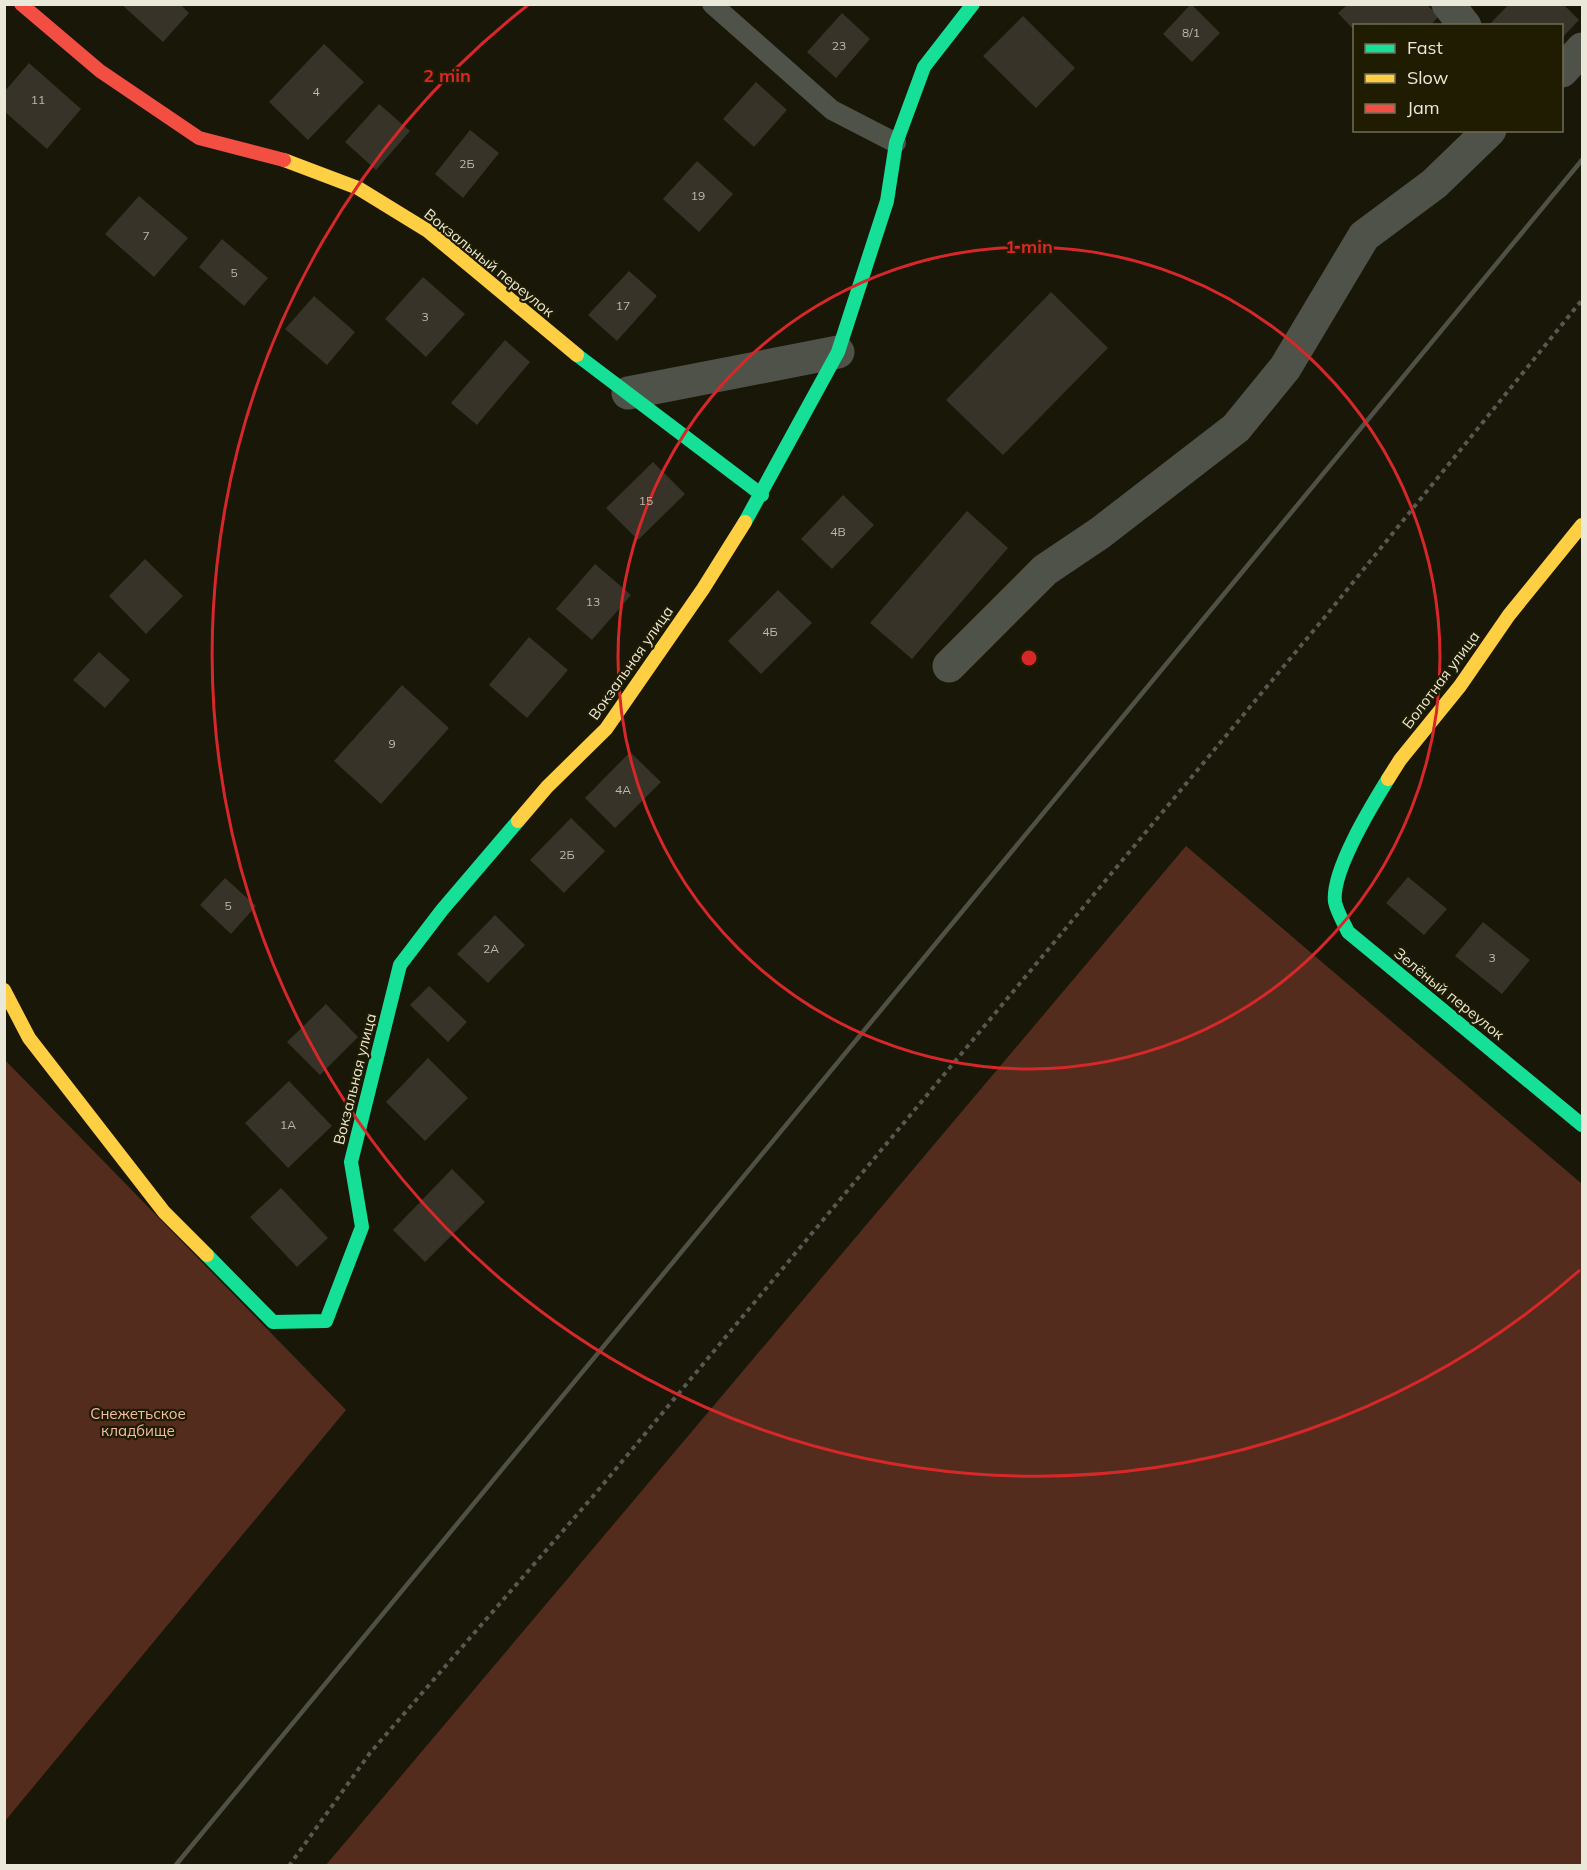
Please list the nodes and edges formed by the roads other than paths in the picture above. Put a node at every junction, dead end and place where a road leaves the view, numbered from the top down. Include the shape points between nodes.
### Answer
1 (21, 4) edge
2 (712, 4) edge
3 (973, 4) edge
4 (1448, 4) edge
5 (1463, 24) edge
6 (1582, 49) edge
7 (1563, 69) edge
8 (1488, 132) edge
9 (896, 143) junction
10 (838, 352) junction
11 (628, 393) junction
12 (762, 495) junction
13 (1582, 525) edge
14 (949, 666) dead end
15 (1342, 866) joint
16 (4, 990) edge
17 (1582, 1125) edge

1 - 11 street, Вокзальный переулок via 100,71 198,138 273,156 358,188 428,231 564,346
2 - 9 lane via 832,110
3 - 9 street, Вокзальная улица via 924,67
4 - 5 street
6 - 7 street
8 - 14 street via 1434,184 1364,236 1285,368 1236,428 1100,533 1045,570
9 - 10 street, Вокзальная улица via 887,201
10 - 11 street
10 - 12 street, Вокзальная улица
11 - 12 street, Вокзальный переулок
12 - 16 street, Вокзальная улица via 703,589 606,729 547,788 400,965 351,1162 362,1227 326,1321 273,1322 164,1212 29,1038
13 - 15 street, Болотная улица via 1400,760 1367,813
15 - 17 street, Зелёный переулок via 1335,901 1348,932

